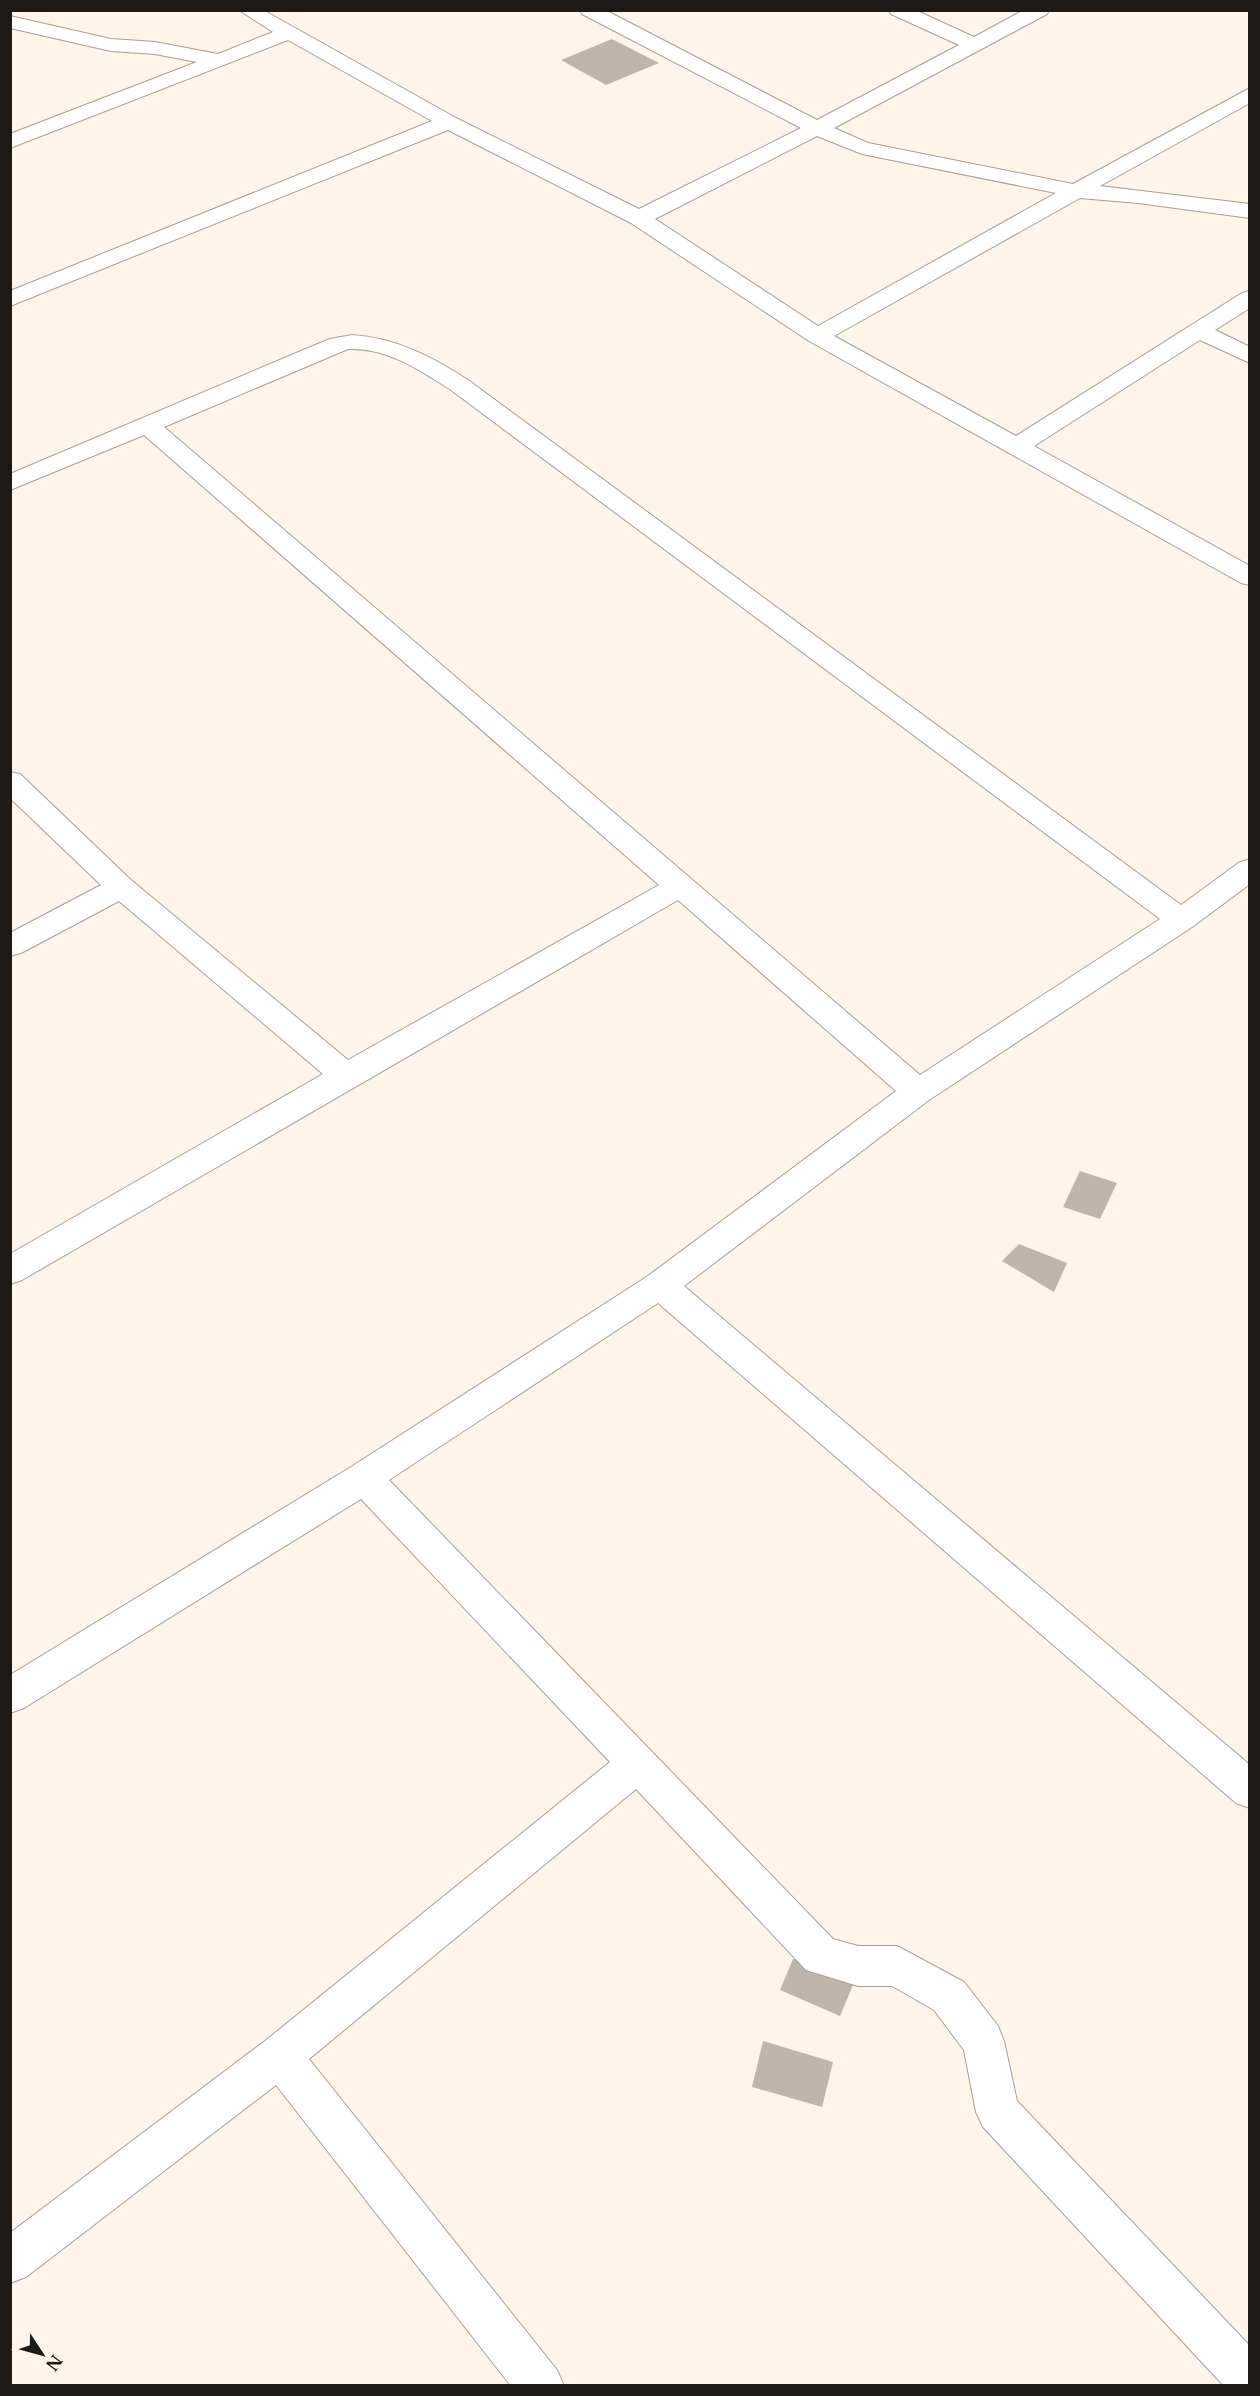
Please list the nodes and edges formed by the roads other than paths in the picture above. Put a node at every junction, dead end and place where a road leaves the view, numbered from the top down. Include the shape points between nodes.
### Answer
1 (248, 10) edge
2 (589, 10) edge
3 (898, 10) edge
4 (1040, 10) edge
5 (10, 22) edge
6 (289, 33) junction
7 (973, 44) junction
8 (220, 60) junction
9 (1250, 94) edge
10 (449, 122) junction
11 (10, 123) edge
12 (817, 128) junction
13 (20, 138) edge
14 (1077, 191) junction
15 (1250, 211) edge
16 (639, 218) junction
17 (1250, 298) edge
18 (10, 299) edge
19 (1197, 330) junction
20 (816, 336) junction
21 (1250, 356) edge
22 (147, 424) junction
23 (1017, 446) junction
24 (10, 483) edge
25 (1250, 577) edge
26 (10, 781) edge
27 (1250, 869) edge
28 (680, 886) junction
29 (121, 887) junction
30 (1181, 920) junction
31 (10, 946) edge
32 (346, 1076) junction
33 (918, 1092) junction
34 (10, 1271) edge
35 (660, 1286) junction
36 (364, 1478) junction
37 (10, 1696) edge
38 (637, 1764) junction
39 (1250, 1790) edge
40 (280, 2056) junction
41 (10, 2261) edge
42 (1250, 2380) edge
43 (541, 2385) edge

1 - 6 street
2 - 12 street
3 - 7 street
4 - 7 street
5 - 8 street via 111,45 155,48
6 - 8 street
6 - 10 street
7 - 12 street
8 - 13 street
9 - 14 street
10 - 16 street
10 - 18 street
11 - 13 street
12 - 14 street via 862,148
12 - 16 street
14 - 15 street
14 - 20 street
16 - 20 street
17 - 19 street
19 - 21 street
19 - 23 street
20 - 23 street
22 - 24 street
22 - 28 street
22 - 30 street via 350,342 375,344 410,357 437,370 490,408
23 - 25 street
26 - 29 street
27 - 30 street
28 - 32 street
28 - 33 street
29 - 31 street
29 - 32 street
30 - 33 street
32 - 34 street
33 - 35 street
35 - 36 street
35 - 39 street
36 - 37 street
36 - 38 street
38 - 40 street
38 - 42 street via 821,1956 858,1966 897,1966 949,1996 983,2041 998,2112
40 - 41 street
40 - 43 street

